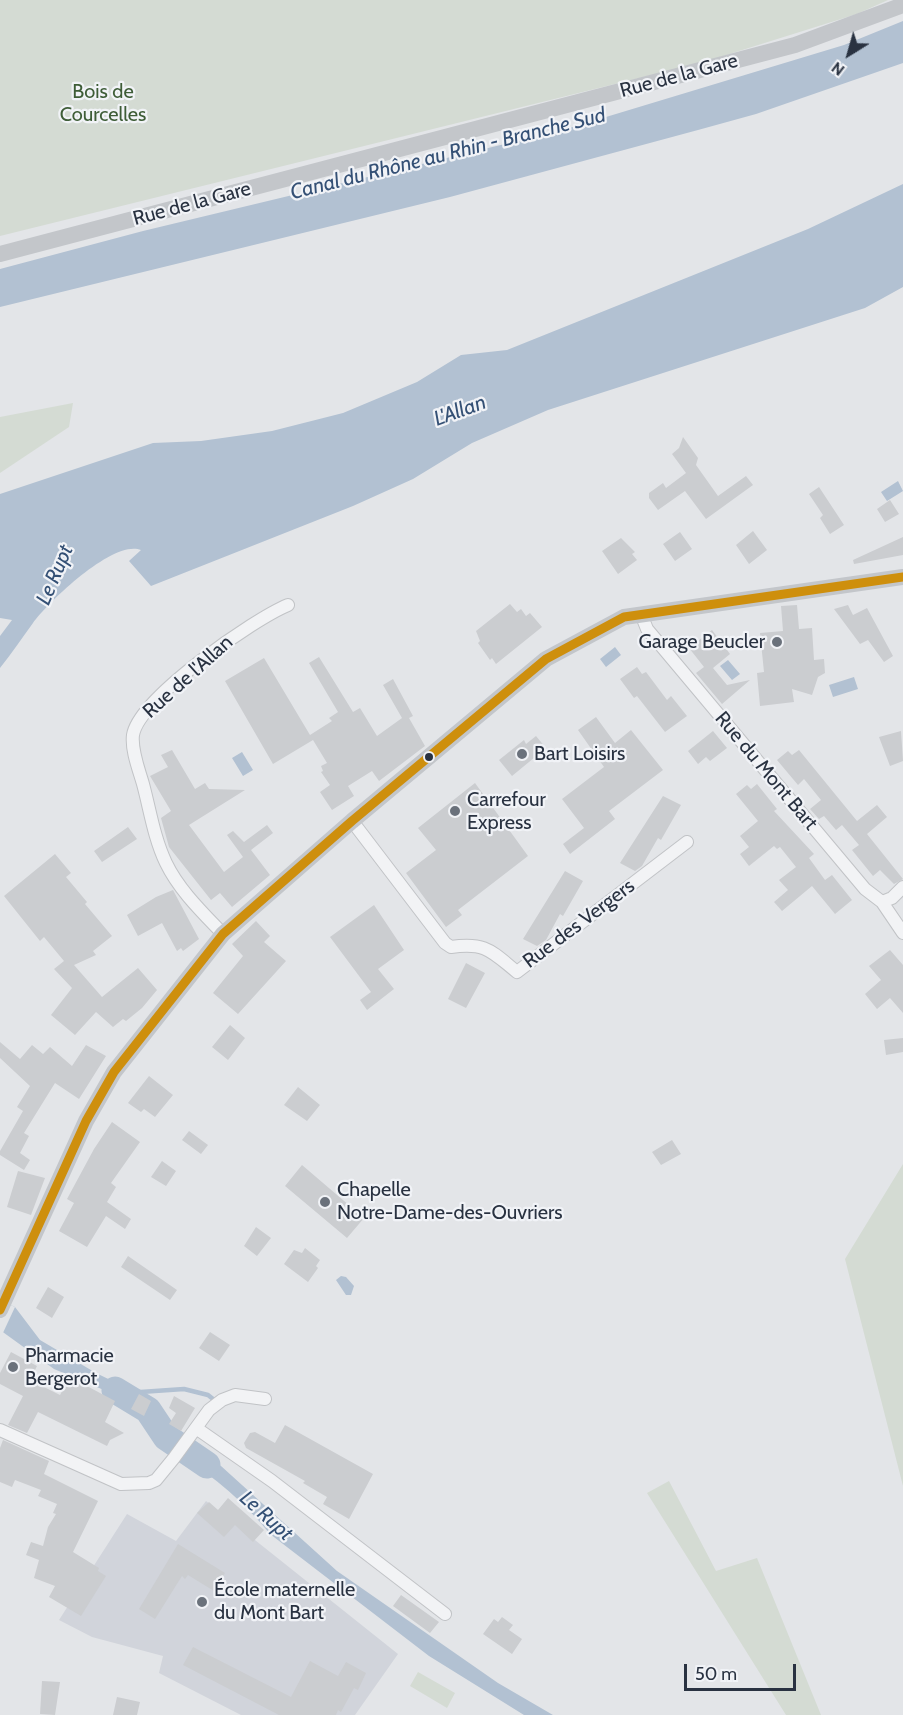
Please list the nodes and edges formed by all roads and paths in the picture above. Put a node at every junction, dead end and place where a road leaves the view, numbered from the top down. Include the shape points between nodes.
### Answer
1 (903, 5) edge
2 (0, 255) edge
3 (903, 577) edge
4 (288, 606) dead end
5 (640, 614) junction
6 (352, 821) junction
7 (687, 842) dead end
8 (903, 887) edge
9 (882, 902) junction
10 (903, 933) edge
11 (223, 934) junction
12 (0, 1310) edge
13 (265, 1399) dead end
14 (0, 1430) edge
15 (192, 1433) junction
16 (445, 1614) dead end

1 - 2 main road, Rue de la Gare via 795,45
3 - 5 main road
4 - 11 street, Rue de l'Allan via 263,617 210,653 142,717 133,735 167,864 192,902
5 - 6 main road via 624,617 546,659
5 - 9 street, Rue du Mont Bart via 647,629 865,889
6 - 7 street, Rue des Vergers via 445,943 451,948 488,948 517,972
6 - 11 main road
8 - 9 street
9 - 10 street, Rue du Mont Bart
11 - 12 main road via 114,1072 86,1121
13 - 15 street via 235,1395 222,1400
14 - 15 street via 121,1484 156,1480
15 - 16 street via 272,1481

